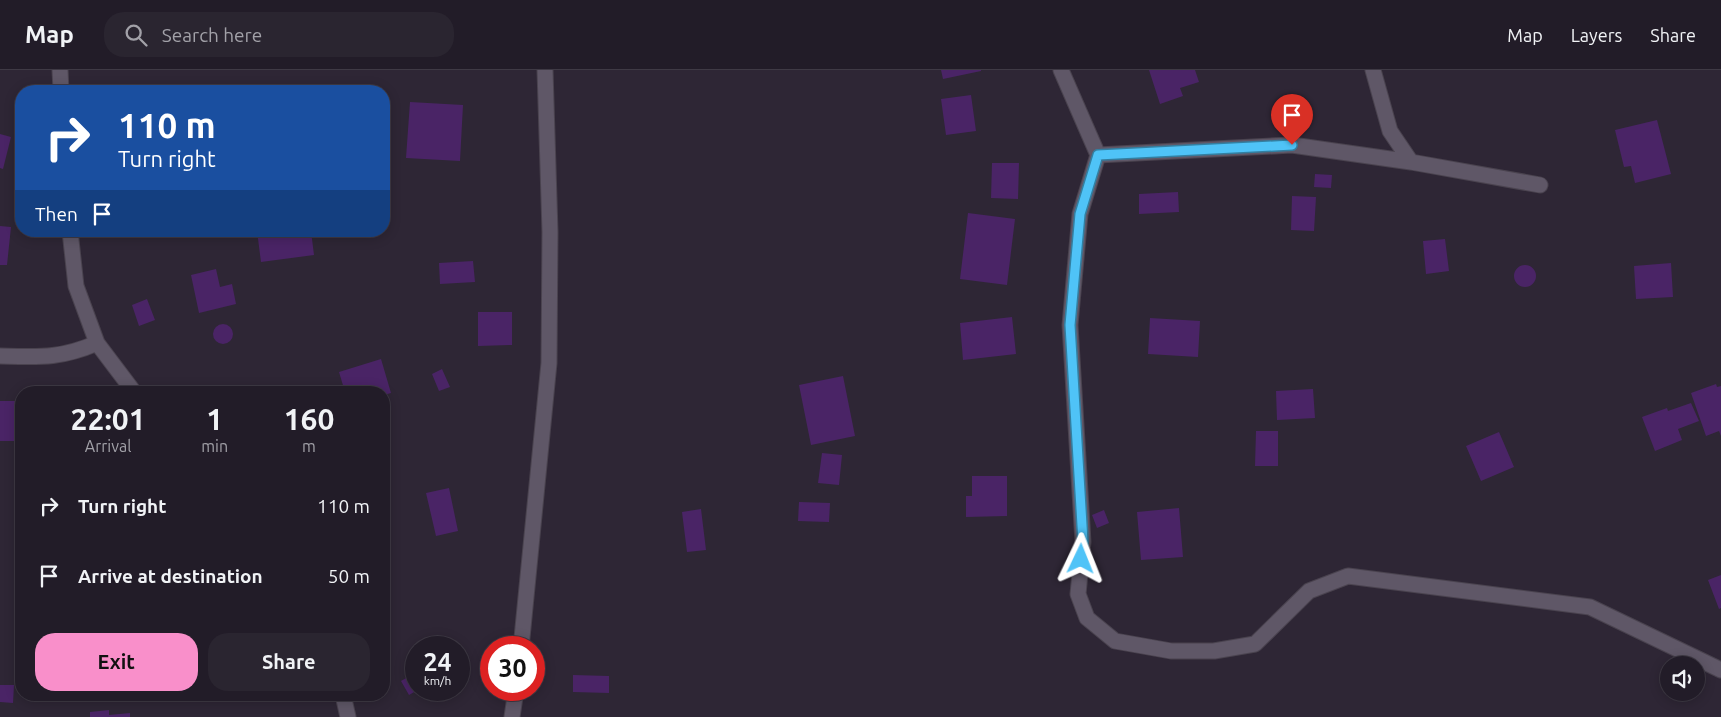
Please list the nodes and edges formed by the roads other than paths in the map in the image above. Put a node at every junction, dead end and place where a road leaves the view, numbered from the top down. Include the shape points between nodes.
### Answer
1 (60, 70) edge
2 (545, 70) edge
3 (1061, 70) edge
4 (1373, 70) edge
5 (61, 85) edge
6 (1098, 155) junction
7 (1411, 162) junction
8 (1540, 184) dead end
9 (71, 237) edge
10 (97, 343) junction
11 (0, 356) edge
12 (129, 386) edge
13 (522, 636) edge
14 (1721, 670) edge
15 (344, 701) edge
16 (514, 701) edge
17 (348, 717) edge
18 (512, 717) edge

1 - 5 street
2 - 13 street via 549,363
3 - 6 street
4 - 7 street via 1390,131
6 - 7 street via 1292,145
6 - 14 street via 1080,214 1070,325 1083,542 1078,594 1087,618 1115,641 1171,651 1214,651 1255,644 1309,592 1348,576 1590,607
7 - 8 street
9 - 10 street via 76,286
10 - 11 street via 75,353 48,358
10 - 12 street
15 - 17 street
16 - 18 street

